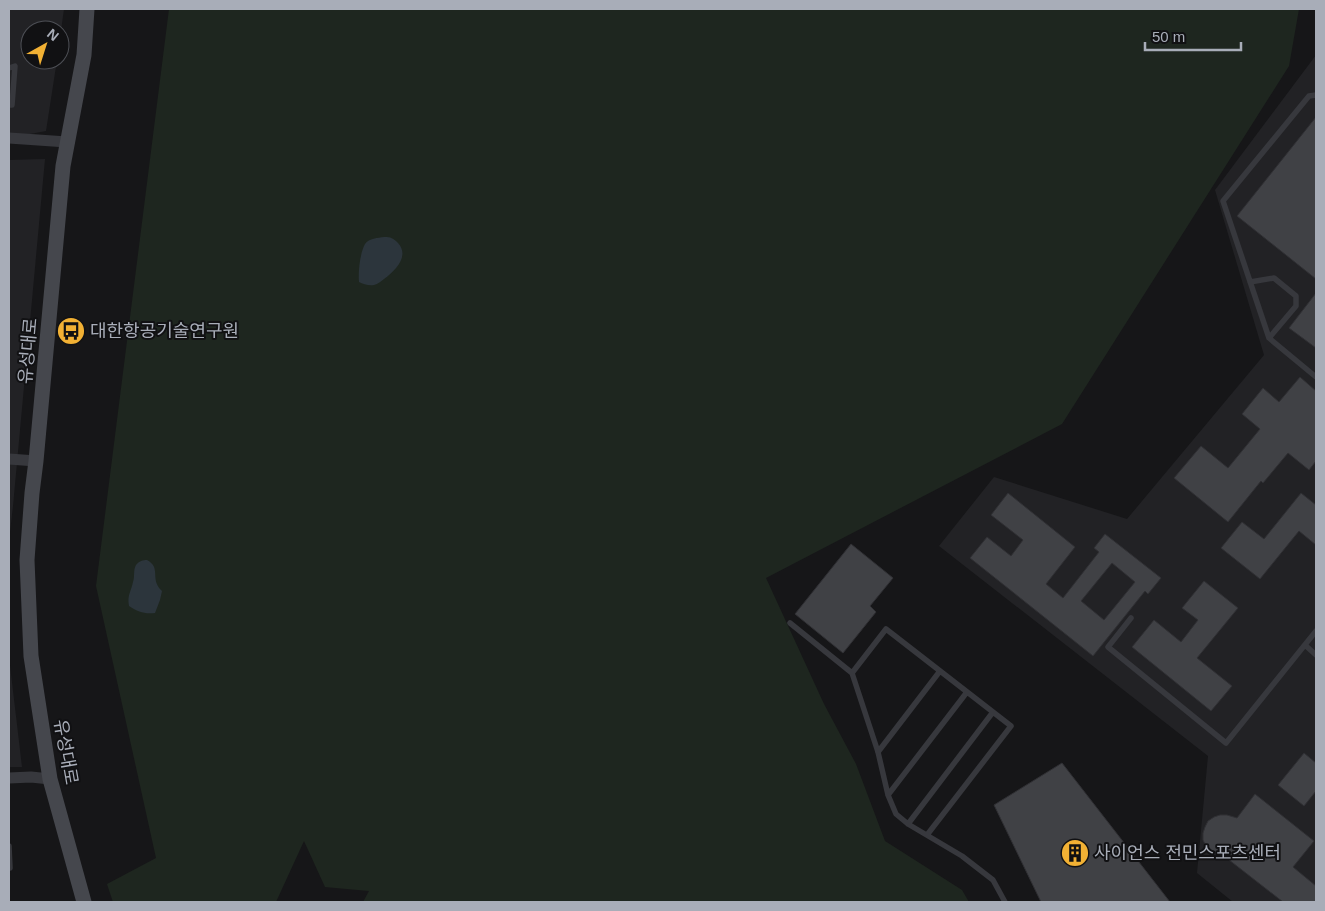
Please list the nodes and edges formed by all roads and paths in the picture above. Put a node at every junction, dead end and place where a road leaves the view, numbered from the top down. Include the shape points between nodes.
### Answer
1 (87, 9) edge
2 (9, 68) edge
3 (1316, 95) edge
4 (9, 105) edge
5 (9, 138) edge
6 (67, 142) junction
7 (1250, 282) junction
8 (1269, 338) junction
9 (1316, 377) edge
10 (9, 458) edge
11 (36, 461) junction
12 (1132, 618) dead end
13 (790, 623) dead end
14 (1316, 631) edge
15 (1305, 645) junction
16 (1316, 655) edge
17 (940, 671) junction
18 (852, 673) junction
19 (967, 692) junction
20 (993, 712) junction
21 (878, 752) junction
22 (9, 778) edge
23 (50, 779) junction
24 (888, 796) junction
25 (908, 824) junction
26 (927, 835) junction
27 (9, 846) edge
28 (9, 868) edge
29 (84, 902) edge
30 (1006, 902) edge

1 - 6 main road, 유성대로 via 84,55
2 - 4 lane via 15,66 12,105
3 - 7 lane via 1309,96 1224,201
5 - 6 street
6 - 11 main road, 유성대로
7 - 8 lane
7 - 8 lane via 1274,278 1296,296 1296,306
8 - 9 lane
10 - 11 street
11 - 23 main road, 유성대로 via 27,560 31,656
12 - 15 lane via 1108,647 1226,743
13 - 18 lane
14 - 15 lane
15 - 16 lane
17 - 18 lane via 886,630
17 - 19 lane
17 - 21 lane
18 - 21 lane
19 - 20 lane
19 - 24 lane
20 - 25 lane
20 - 26 lane via 1011,726
21 - 24 lane
22 - 23 street
23 - 29 main road, 유성대로
24 - 25 lane via 896,814
25 - 26 lane
26 - 30 lane via 993,880
27 - 28 lane

